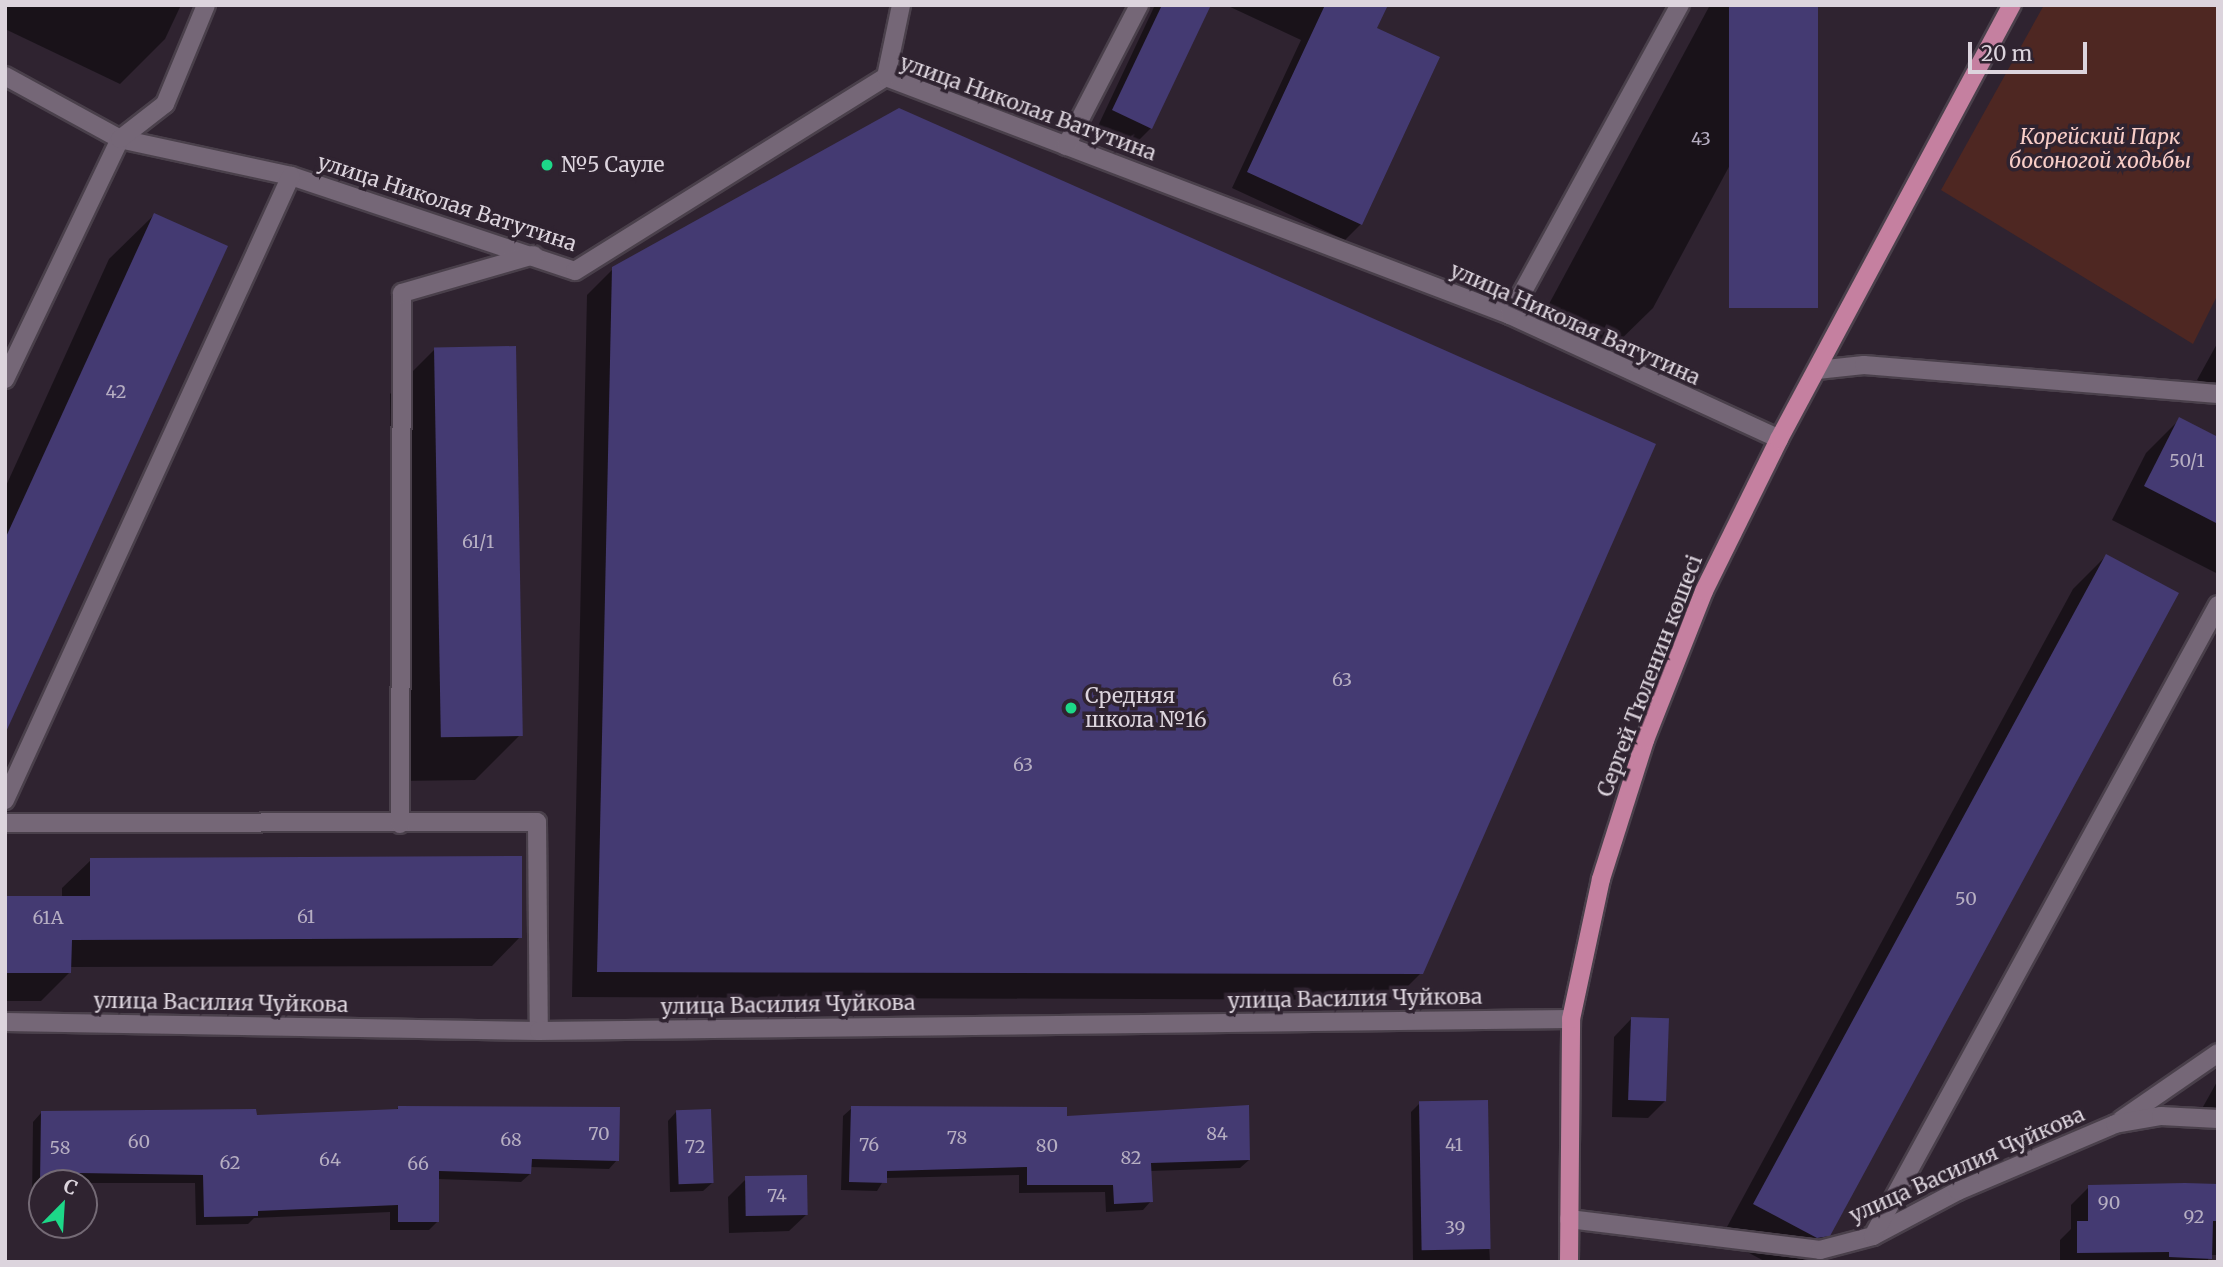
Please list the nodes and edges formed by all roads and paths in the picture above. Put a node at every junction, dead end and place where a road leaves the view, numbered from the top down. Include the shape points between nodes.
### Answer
1 (206, 5) edge
2 (901, 5) edge
3 (1139, 5) edge
4 (1680, 5) edge
5 (2012, 5) edge
6 (5, 76) edge
7 (886, 77) junction
8 (120, 139) junction
9 (1066, 146) junction
10 (291, 176) junction
11 (534, 255) junction
12 (1510, 315) junction
13 (1817, 370) junction
14 (5, 379) edge
15 (2218, 394) edge
16 (1779, 439) junction
17 (2218, 605) edge
18 (5, 800) edge
19 (5, 823) edge
20 (400, 824) junction
21 (1571, 1019) junction
22 (5, 1022) edge
23 (540, 1031) junction
24 (2218, 1053) edge
25 (2218, 1119) edge
26 (2115, 1124) junction
27 (1569, 1219) junction
28 (1873, 1236) junction
29 (1569, 1262) edge

1 - 8 street via 165,104
2 - 7 street
3 - 9 street
4 - 12 street
5 - 13 main road, Сергей Тюленин көшесі
6 - 8 street, улица Николая Ватутина
7 - 9 street, улица Николая Ватутина
7 - 11 street, улица Николая Ватутина via 575,271
8 - 10 street, улица Николая Ватутина
8 - 14 street
9 - 12 street, улица Николая Ватутина
10 - 11 street, улица Николая Ватутина
10 - 18 street
11 - 20 street via 402,293
12 - 16 street, улица Николая Ватутина
13 - 15 street via 1864,365
13 - 16 main road, Сергей Тюленин көшесі
16 - 21 main road, Сергей Тюленин көшесі via 1704,591 1645,740 1601,879
17 - 28 street
19 - 20 street
20 - 23 street via 537,822
21 - 23 street, улица Василия Чуйкова
21 - 27 main road, Сергей Тюленин көшесі
22 - 23 street, улица Василия Чуйкова
24 - 26 street
25 - 26 street, улица Василия Чуйкова via 2161,1116
26 - 28 street, улица Василия Чуйкова via 1958,1191
27 - 28 street, улица Василия Чуйкова via 1820,1251
27 - 29 main road, Сергей Тюленин көшесі

